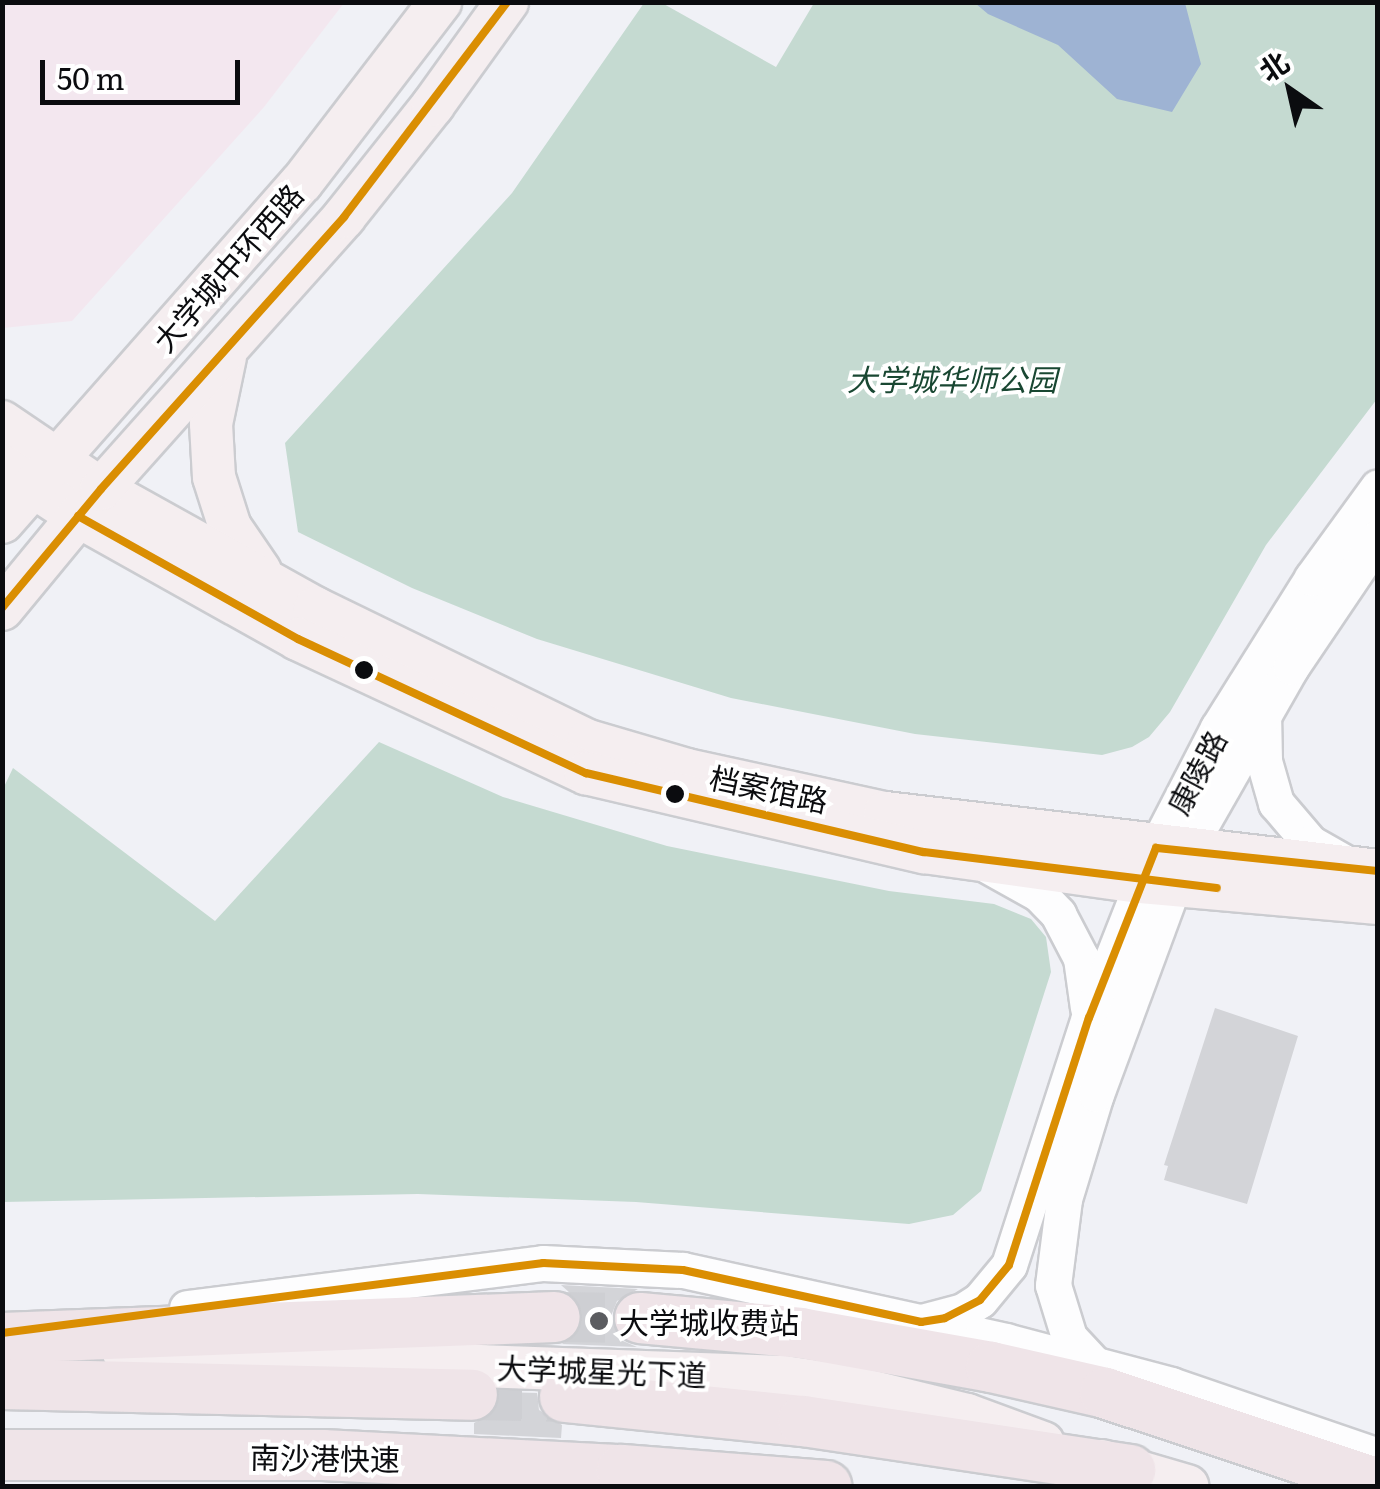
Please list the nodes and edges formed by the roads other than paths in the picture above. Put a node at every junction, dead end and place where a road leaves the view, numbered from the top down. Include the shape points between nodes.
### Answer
1 (440, 2) edge
2 (507, 2) edge
3 (228, 350) junction
4 (2, 422) edge
5 (29, 472) edge
6 (1378, 487) edge
7 (90, 503) junction
8 (2, 522) edge
9 (1378, 538) edge
10 (275, 586) junction
11 (2, 609) edge
12 (1263, 714) junction
13 (977, 860) junction
14 (1164, 867) junction
15 (1371, 881) edge
16 (1089, 1018) junction
17 (555, 1316) tunnel mouth
18 (640, 1318) tunnel mouth
19 (920, 1322) junction
20 (2, 1338) edge
21 (1096, 1365) junction
22 (2, 1384) edge
23 (472, 1395) tunnel mouth
24 (565, 1397) tunnel mouth
25 (2, 1455) edge
26 (1378, 1456) edge
27 (1130, 1470) junction
28 (1378, 1484) edge
29 (826, 1486) edge
30 (1187, 1486) edge

1 - 5 main road, 大学城中环西路 via 302,182
2 - 3 main road, 大学城中环西路 via 389,162
3 - 7 main road, 大学城中环西路
3 - 10 main road via 211,424 217,490 243,550
4 - 5 main road
5 - 7 main road
5 - 8 main road, 大学城中环西路
6 - 14 street, 康陵路 via 1218,728
7 - 10 main road, 档案馆路
7 - 11 main road, 大学城中环西路
7 - 13 main road, 档案馆路 via 298,639 586,774 847,838
9 - 12 street, 康陵路
10 - 14 main road, 档案馆路 via 588,742 705,774
12 - 14 street, 康陵路
12 - 15 street via 1264,761 1276,804 1310,843
13 - 14 main road, 档案馆路
13 - 16 street via 1039,894 1058,914 1081,958
14 - 15 main road, 档案馆路
14 - 16 street, 康陵路
14 - 21 street, 康陵路 via 1064,1199 1054,1255 1058,1311 1069,1338
16 - 19 street, 康陵路 via 1009,1265 998,1284 963,1311
17 - 20 highway
18 - 28 highway via 801,1333 990,1367 1105,1393
19 - 20 street via 683,1270 544,1263
19 - 21 street
20 - 27 main road, 大学城星光下道 via 169,1356 784,1377 852,1386 967,1416
21 - 26 street
22 - 23 highway
24 - 27 highway via 803,1421
25 - 29 highway, 南沙港快速 via 323,1455
27 - 30 main road, 大学城星光下道

